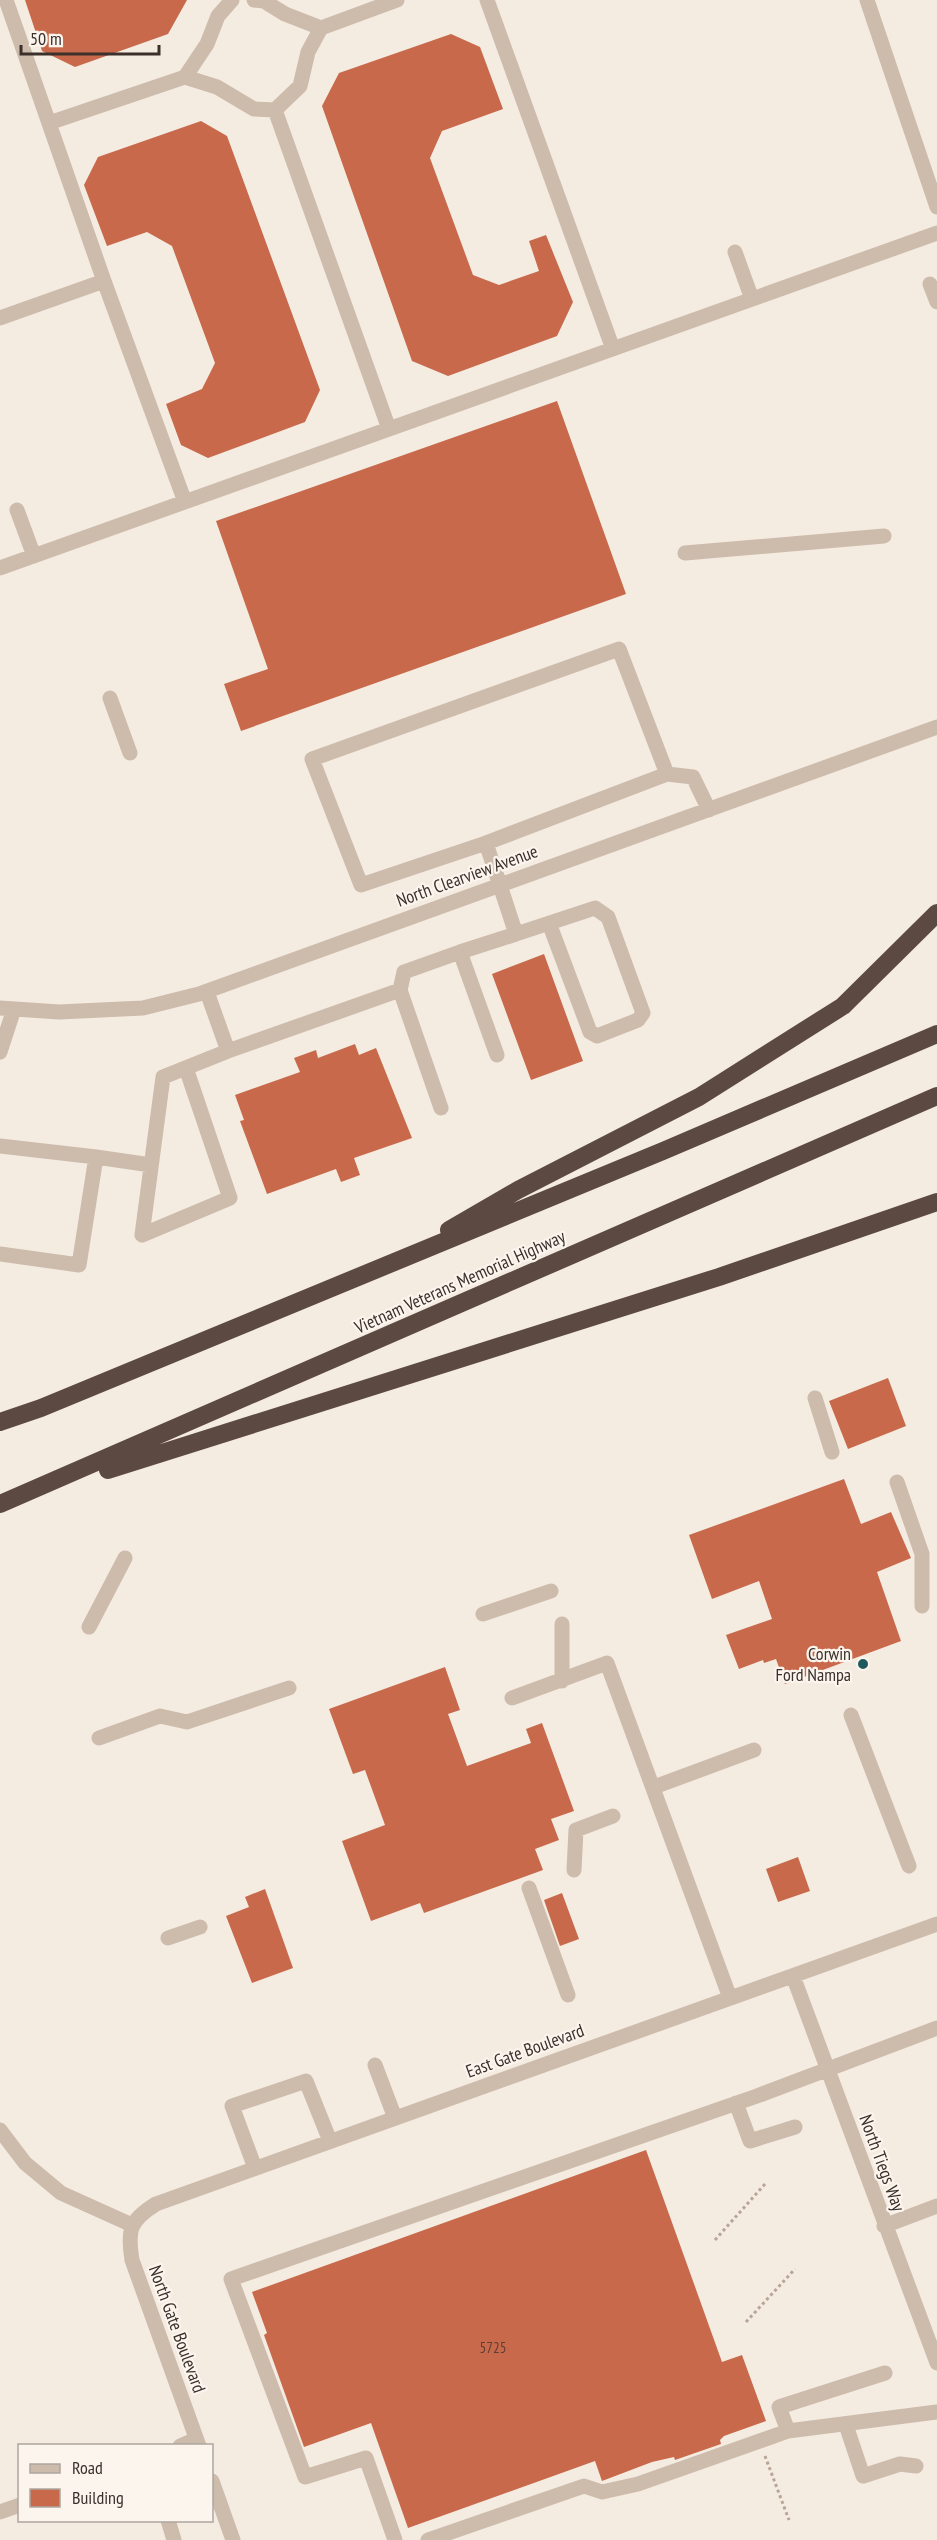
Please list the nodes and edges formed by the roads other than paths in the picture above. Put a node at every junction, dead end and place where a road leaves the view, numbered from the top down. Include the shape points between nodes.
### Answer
1 (6, 0) edge
2 (232, 0) edge
3 (254, 0) edge
4 (397, 0) edge
5 (487, 0) edge
6 (867, 0) edge
7 (321, 28) junction
8 (185, 77) junction
9 (275, 110) junction
10 (49, 123) junction
11 (937, 207) edge
12 (937, 233) edge
13 (735, 252) dead end
14 (104, 281) junction
15 (930, 284) dead end
16 (752, 299) junction
17 (937, 302) edge
18 (0, 318) edge
19 (613, 349) junction
20 (389, 429) junction
21 (185, 502) junction
22 (17, 510) dead end
23 (884, 536) dead end
24 (685, 554) dead end
25 (34, 556) junction
26 (0, 568) edge
27 (110, 698) dead end
28 (937, 727) edge
29 (130, 753) dead end
30 (667, 774) junction
31 (709, 810) junction
32 (486, 843) junction
33 (500, 885) junction
34 (937, 913) edge
35 (549, 923) junction
36 (516, 934) junction
37 (460, 952) junction
38 (400, 990) junction
39 (207, 992) junction
40 (7, 1009) edge
41 (937, 1034) edge
42 (228, 1051) junction
43 (0, 1052) edge
44 (497, 1055) dead end
45 (186, 1068) junction
46 (937, 1096) edge
47 (441, 1108) dead end
48 (0, 1146) edge
49 (96, 1157) junction
50 (152, 1165) junction
51 (937, 1202) edge
52 (0, 1254) edge
53 (388, 1266) junction
54 (815, 1398) dead end
55 (0, 1422) edge
56 (832, 1452) dead end
57 (897, 1482) dead end
58 (9, 1501) edge
59 (125, 1558) dead end
60 (551, 1591) dead end
61 (922, 1606) dead end
62 (483, 1614) dead end
63 (562, 1624) dead end
64 (89, 1627) dead end
65 (562, 1681) junction
66 (289, 1688) dead end
67 (512, 1698) dead end
68 (851, 1715) dead end
69 (99, 1738) dead end
70 (754, 1750) dead end
71 (654, 1787) junction
72 (613, 1816) dead end
73 (909, 1866) dead end
74 (574, 1870) dead end
75 (529, 1888) dead end
76 (937, 1924) edge
77 (200, 1927) dead end
78 (168, 1938) dead end
79 (793, 1976) junction
80 (568, 1995) dead end
81 (730, 1998) junction
82 (937, 2028) edge
83 (375, 2065) dead end
84 (827, 2070) junction
85 (736, 2103) junction
86 (394, 2118) junction
87 (795, 2127) dead end
88 (0, 2130) edge
89 (330, 2141) junction
90 (255, 2168) junction
91 (937, 2205) edge
92 (132, 2225) junction
93 (884, 2226) junction
94 (937, 2363) edge
95 (885, 2373) dead end
96 (937, 2412) edge
97 (846, 2425) junction
98 (788, 2431) junction
99 (197, 2442) edge
100 (916, 2466) dead end
101 (213, 2484) edge
102 (18, 2506) edge
103 (0, 2512) edge
104 (169, 2522) edge
105 (174, 2540) edge
106 (233, 2540) edge
107 (395, 2540) edge
108 (428, 2540) edge

1 - 10 street
2 - 8 street via 218,16 207,44
3 - 7 street
4 - 7 street
5 - 19 street
6 - 11 street
7 - 9 street via 308,52 300,86
8 - 9 street via 217,87 254,109
8 - 10 street
9 - 20 street
10 - 14 street
12 - 16 street
13 - 16 street
14 - 18 street
14 - 21 street
15 - 17 street
16 - 19 street
19 - 20 street
20 - 21 street
21 - 25 street
22 - 25 street
23 - 24 street
25 - 26 street
27 - 29 street
28 - 31 street, North Clearview Avenue
30 - 31 street via 693,777
30 - 32 street
30 - 32 street via 619,649 312,759 361,885
31 - 33 street, North Clearview Avenue
32 - 33 street
33 - 36 street
33 - 39 street, North Clearview Avenue
34 - 53 highway via 843,1006 699,1097 518,1190
35 - 35 street via 595,908 608,917 643,1013 638,1020 597,1036 590,1032
35 - 36 street
36 - 37 street
37 - 38 street via 404,972
37 - 44 street
38 - 42 street
38 - 47 street
39 - 40 street, North Clearview Avenue via 143,1008 59,1012
39 - 42 street
40 - 43 street
41 - 53 highway
42 - 45 street
45 - 50 street via 164,1077
45 - 50 street via 230,1198 142,1235
46 - 58 highway, Vietnam Veterans Memorial Highway
48 - 49 street
49 - 50 street
49 - 52 street via 80,1265
51 - 58 highway via 718,1277
53 - 55 highway
54 - 56 street
57 - 61 street via 922,1554
59 - 64 street
60 - 62 street
63 - 65 street
65 - 67 street
65 - 71 street via 607,1664
66 - 69 street via 187,1722 160,1716
68 - 73 street
70 - 71 street
71 - 81 street
72 - 74 street via 576,1830
75 - 80 street
76 - 79 street, East Gate Boulevard
77 - 78 street
79 - 81 street, East Gate Boulevard
79 - 84 street, North Tiegs Way
81 - 86 street, East Gate Boulevard
82 - 84 street
83 - 86 street
84 - 85 street
84 - 93 street, North Tiegs Way
85 - 87 street via 750,2141
85 - 107 street via 231,2279 304,2477 366,2458
86 - 89 street, East Gate Boulevard
88 - 92 street via 25,2163 61,2193
89 - 90 street, East Gate Boulevard
89 - 90 street via 306,2081 231,2106
90 - 92 street, East Gate Boulevard via 156,2204 141,2213
91 - 93 street
92 - 99 street, North Gate Boulevard via 132,2260
93 - 94 street, North Tiegs Way
95 - 98 street via 779,2407
96 - 97 street
97 - 98 street
97 - 100 street via 864,2476 900,2464
98 - 108 street via 638,2484 602,2492 584,2486
101 - 106 street
102 - 103 street
104 - 105 street

